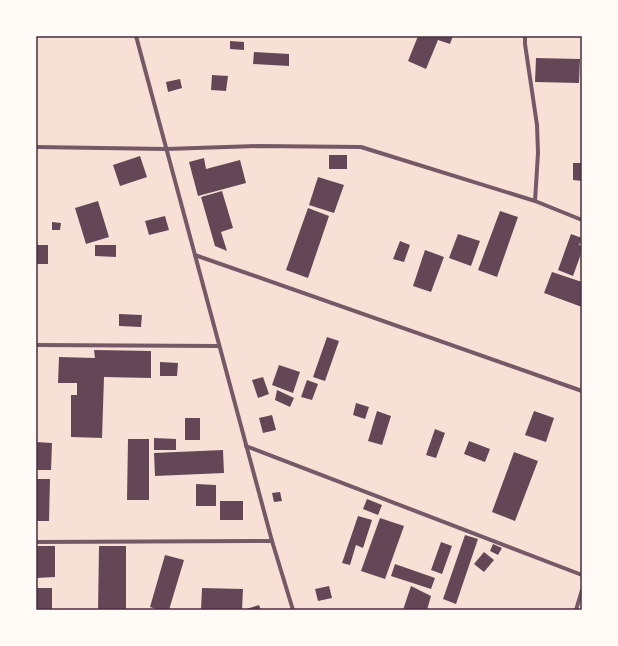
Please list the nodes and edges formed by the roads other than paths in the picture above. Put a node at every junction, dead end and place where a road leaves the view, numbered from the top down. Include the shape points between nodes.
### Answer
1 (136, 36) edge
2 (525, 36) edge
3 (36, 147) edge
4 (166, 149) junction
5 (535, 201) junction
6 (582, 220) edge
7 (195, 255) junction
8 (36, 346) edge
9 (219, 346) junction
10 (582, 391) edge
11 (246, 446) junction
12 (272, 540) junction
13 (36, 542) edge
14 (582, 576) edge
15 (582, 590) edge
16 (293, 610) edge
17 (576, 610) edge

1 - 4 street
2 - 5 street via 537,125
3 - 4 street
4 - 5 street via 259,146 361,147
4 - 7 street
5 - 6 street
7 - 9 street
7 - 10 street
8 - 9 street
9 - 11 street
11 - 12 street
11 - 14 street
12 - 13 street
12 - 16 street
15 - 17 street

